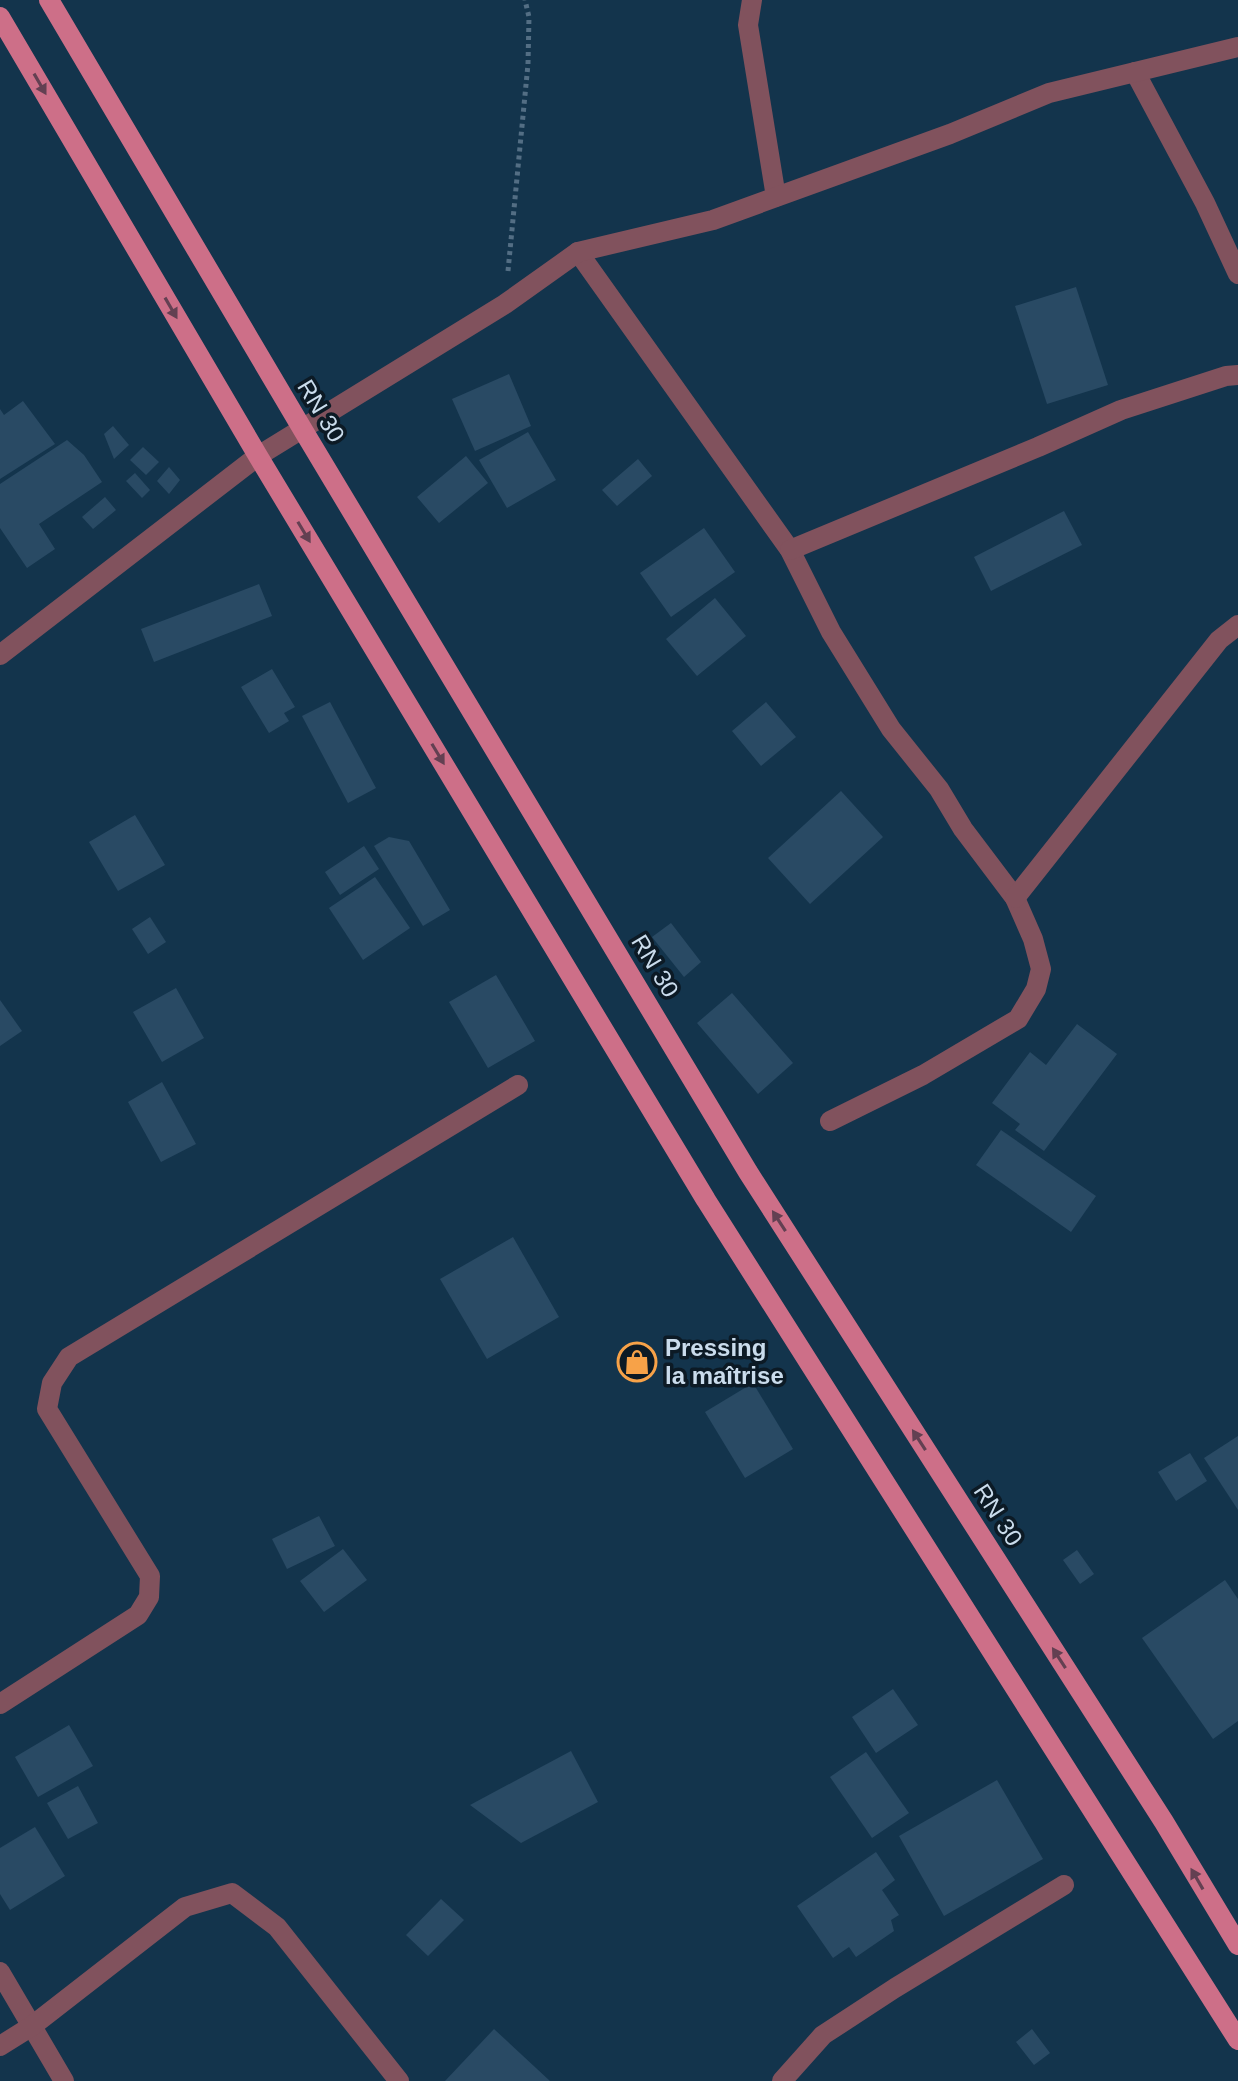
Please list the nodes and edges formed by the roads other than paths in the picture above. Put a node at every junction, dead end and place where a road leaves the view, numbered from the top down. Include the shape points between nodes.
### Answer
1 (49, 0) edge
2 (752, 0) edge
3 (0, 17) edge
4 (1238, 47) edge
5 (1135, 72) junction
6 (776, 197) junction
7 (578, 252) junction
8 (1238, 274) edge
9 (1238, 375) edge
10 (303, 430) junction
11 (258, 456) junction
12 (790, 550) junction
13 (1238, 625) edge
14 (0, 655) edge
15 (1015, 898) junction
16 (518, 1085) dead end
17 (830, 1121) dead end
18 (0, 1704) edge
19 (1064, 1885) dead end
20 (1238, 1945) edge
21 (0, 1972) edge
22 (32, 2026) junction
23 (1238, 2040) edge
24 (0, 2046) edge
25 (788, 2079) edge
26 (64, 2081) edge
27 (399, 2081) edge

1 - 10 main road, RN 30 / RN 30
2 - 6 street via 748,25
3 -> 11 main road
4 - 5 street
5 - 6 street via 1049,93
5 - 8 street
6 - 7 street via 713,220
7 - 10 street
7 - 12 street
9 - 12 street via 1121,410
10 - 11 street
20 -> 10 main road, RN 30 / RN 30 via 748,1172
11 - 14 street
11 -> 23 main road via 706,1200
12 - 15 street via 831,632 891,729
13 - 15 street via 1219,640
15 - 17 street via 1041,969 1018,1019
16 - 18 street via 69,1357 52,1383 47,1409 150,1576 149,1597 138,1615
19 - 25 street via 823,2035
21 - 22 street
22 - 24 street
22 - 26 street
22 - 27 street via 185,1907 232,1893 277,1927

